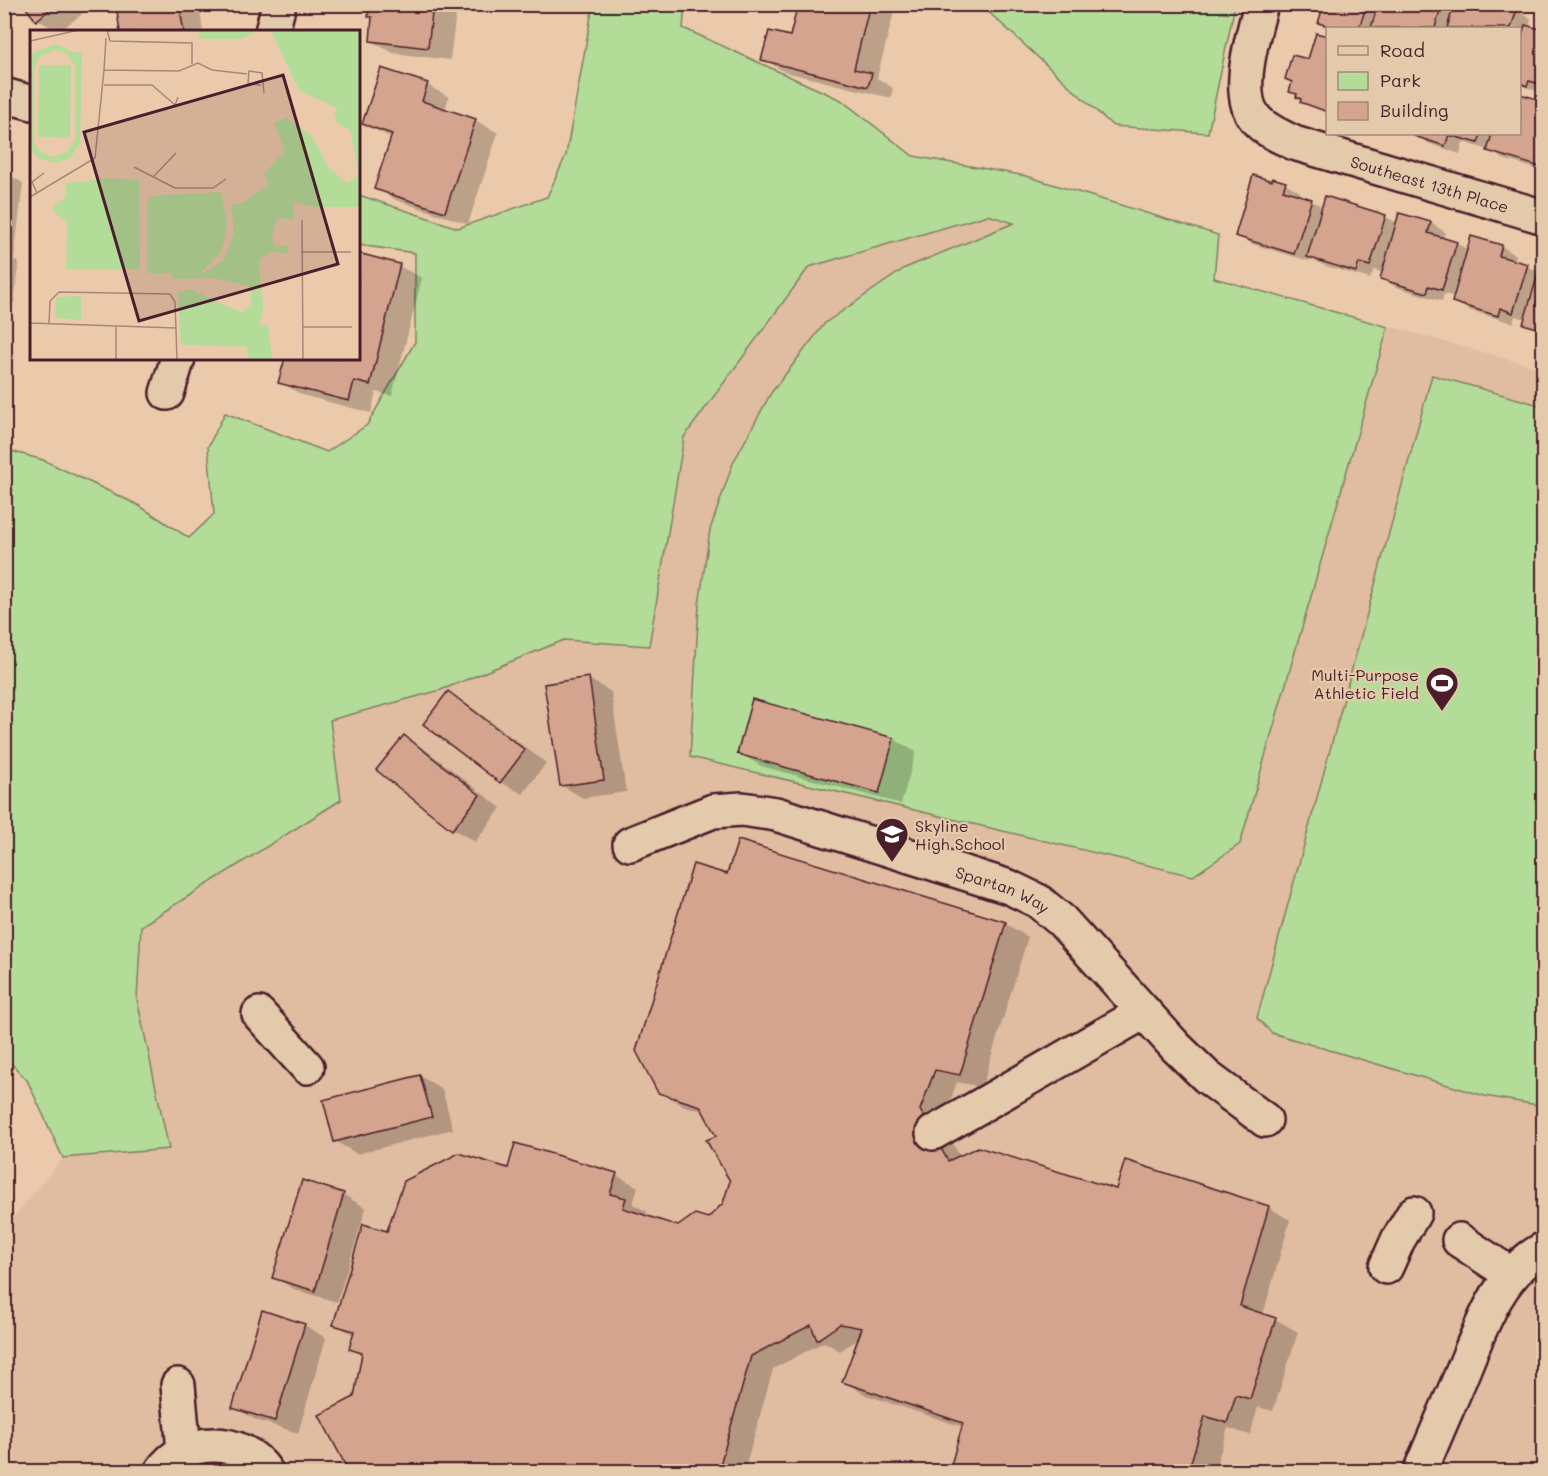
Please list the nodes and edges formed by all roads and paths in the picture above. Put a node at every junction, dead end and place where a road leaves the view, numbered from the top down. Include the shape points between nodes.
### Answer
1 (279, 4) edge
2 (1261, 4) edge
3 (272, 30) edge
4 (4, 95) edge
5 (30, 102) edge
6 (1544, 218) edge
7 (177, 360) edge
8 (167, 393) dead end
9 (630, 844) dead end
10 (1144, 1012) junction
11 (259, 1014) dead end
12 (307, 1067) dead end
13 (1265, 1120) dead end
14 (933, 1133) dead end
15 (1414, 1213) dead end
16 (1459, 1240) dead end
17 (1544, 1249) edge
18 (1386, 1267) dead end
19 (1512, 1275) junction
20 (178, 1385) dead end
21 (172, 1461) edge
22 (266, 1472) edge
23 (1420, 1472) edge

1 - 3 street
2 - 6 street, Southeast 13th Place via 1245,68 1247,97 1253,117 1272,132
4 - 5 street
7 - 8 street
9 - 10 street, Spartan Way via 713,812 742,809 776,814 1009,887 1038,901 1062,921
10 - 13 street, Spartan Way via 1207,1077
10 - 14 street
11 - 12 street
15 - 18 street
16 - 19 street
17 - 19 street
19 - 23 street via 1477,1334
20 - 21 street
21 - 22 street via 206,1444 232,1447 260,1463

